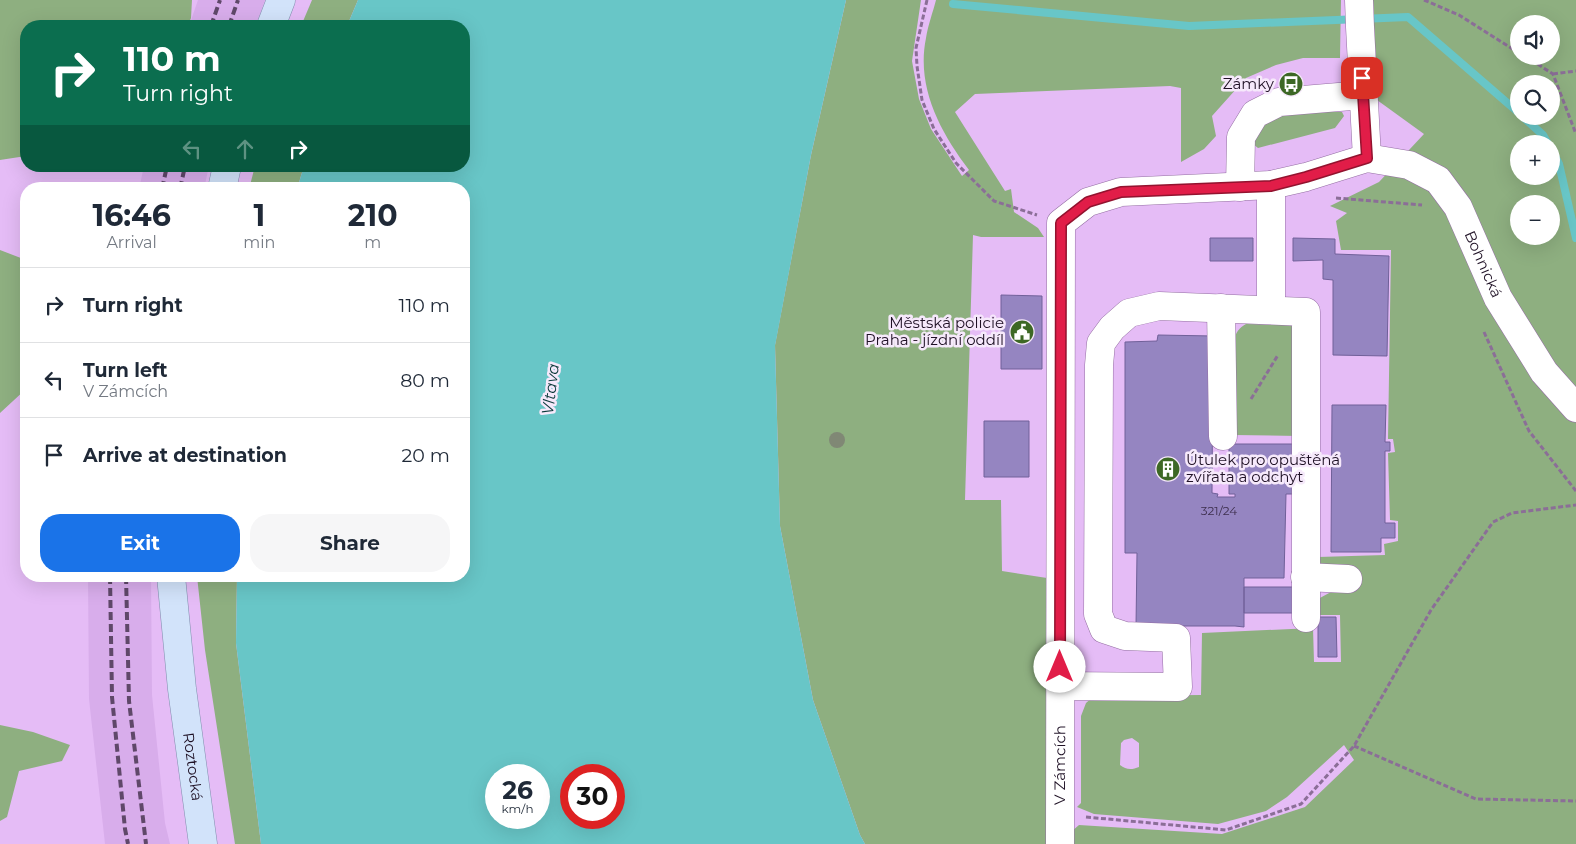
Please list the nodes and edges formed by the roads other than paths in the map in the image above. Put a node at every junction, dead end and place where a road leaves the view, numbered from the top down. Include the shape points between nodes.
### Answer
1 (282, 0) edge
2 (1359, 13) edge
3 (274, 20) edge
4 (1363, 94) junction
5 (1367, 158) junction
6 (1271, 186) junction
7 (1240, 187) junction
8 (1221, 308) junction
9 (1271, 310) junction
10 (1576, 408) edge
11 (1223, 431) road end
12 (1305, 577) junction
13 (1348, 579) dead end
14 (172, 582) edge
15 (1306, 618) dead end
16 (1060, 686) junction
17 (203, 844) edge
18 (1060, 844) edge

1 - 3 main road
2 - 4 street
4 - 5 street
4 - 7 street via 1279,102 1255,114 1241,137
5 - 6 street
5 - 10 street, Bohnická via 1409,165 1438,180 1458,207 1498,298 1544,372
6 - 7 street
6 - 9 street
7 - 16 street, V Zámcích via 1121,192 1088,202 1061,223
8 - 9 street
8 - 11 street
8 - 16 street via 1159,306 1128,313 1102,343 1099,365 1098,614 1104,629 1124,636 1176,638 1178,687
9 - 12 street via 1306,312
12 - 13 street
12 - 15 street
14 - 17 main road, Roztocká
16 - 18 street, V Zámcích

